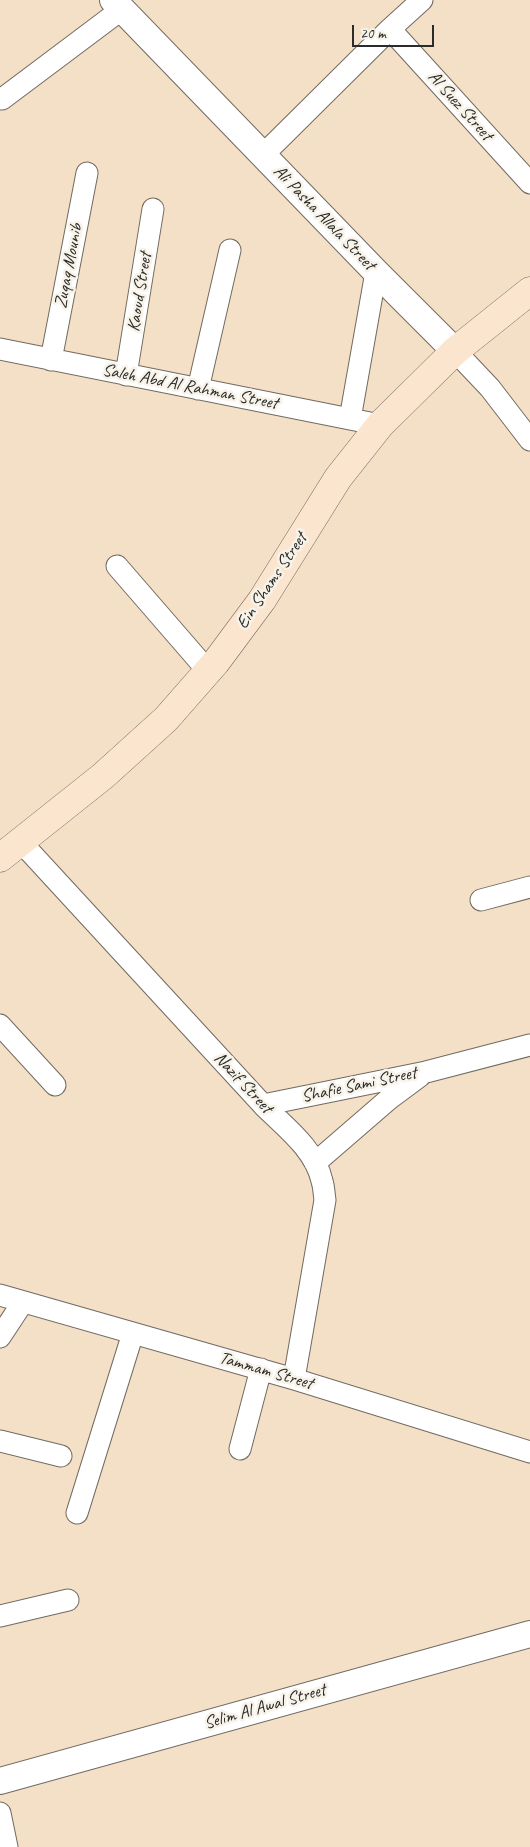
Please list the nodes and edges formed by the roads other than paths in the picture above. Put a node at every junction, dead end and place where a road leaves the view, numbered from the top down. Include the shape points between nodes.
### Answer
1 (422, 0) edge
2 (118, 5) edge
3 (390, 29) junction
4 (2, 99) dead end
5 (263, 155) junction
6 (87, 173) dead end
7 (530, 183) edge
8 (154, 209) dead end
9 (230, 250) dead end
10 (376, 272) junction
11 (530, 291) edge
12 (0, 349) edge
13 (455, 351) junction
14 (52, 360) junction
15 (126, 375) junction
16 (198, 389) junction
17 (350, 419) junction
18 (380, 425) junction
19 (530, 440) edge
20 (117, 566) dead end
21 (208, 672) junction
22 (10, 850) edge
23 (530, 887) edge
24 (481, 900) dead end
25 (0, 1025) edge
26 (530, 1045) edge
27 (426, 1072) junction
28 (55, 1085) dead end
29 (263, 1105) junction
30 (315, 1162) junction
31 (0, 1295) edge
32 (23, 1302) junction
33 (133, 1333) junction
34 (0, 1337) edge
35 (261, 1369) junction
36 (294, 1379) junction
37 (0, 1441) edge
38 (240, 1449) dead end
39 (530, 1452) edge
40 (61, 1456) dead end
41 (77, 1513) dead end
42 (68, 1600) dead end
43 (0, 1616) edge
44 (530, 1634) edge
45 (0, 1781) edge
46 (0, 1814) edge
47 (7, 1847) edge

1 - 3 street
2 - 4 street
2 - 5 street, Ali Pasha Allala Street
3 - 5 street
3 - 7 street, Al Suez Street
5 - 10 street, Ali Pasha Allala Street
6 - 14 street, Zuqaq Mounib
8 - 15 street, Kaoud Street
9 - 16 street
10 - 13 street, Ali Pasha Allala Street
10 - 17 street
11 - 13 main road, Ein Shams Street
12 - 14 street, Saleh Abd Al Rahman Street
13 - 18 main road, Ein Shams Street
13 - 19 street, Ali Pasha Allala Street via 490,388
14 - 15 street, Saleh Abd Al Rahman Street
15 - 16 street, Saleh Abd Al Rahman Street
16 - 17 street, Saleh Abd Al Rahman Street
17 - 18 street, Saleh Abd Al Rahman Street
18 - 21 main road, Ein Shams Street via 338,478 262,600
20 - 21 street
21 - 22 main road, Ein Shams Street via 166,719 117,764
22 - 29 street, Nazif Street
23 - 24 street
25 - 28 street
26 - 27 street, Shafie Sami Street
27 - 29 street, Shafie Sami Street
27 - 30 street, Shafie Sami Street
29 - 30 street, Nazif Street
30 - 36 street, Nazif Street via 325,1200
31 - 32 street, Tammam Street
32 - 33 street, Tammam Street
32 - 34 street
33 - 35 street, Tammam Street
33 - 41 street
35 - 36 street, Tammam Street
35 - 38 street
36 - 39 street, Tammam Street
37 - 40 street
42 - 43 street
44 - 45 street, Selim Al Awal Street
46 - 47 street

